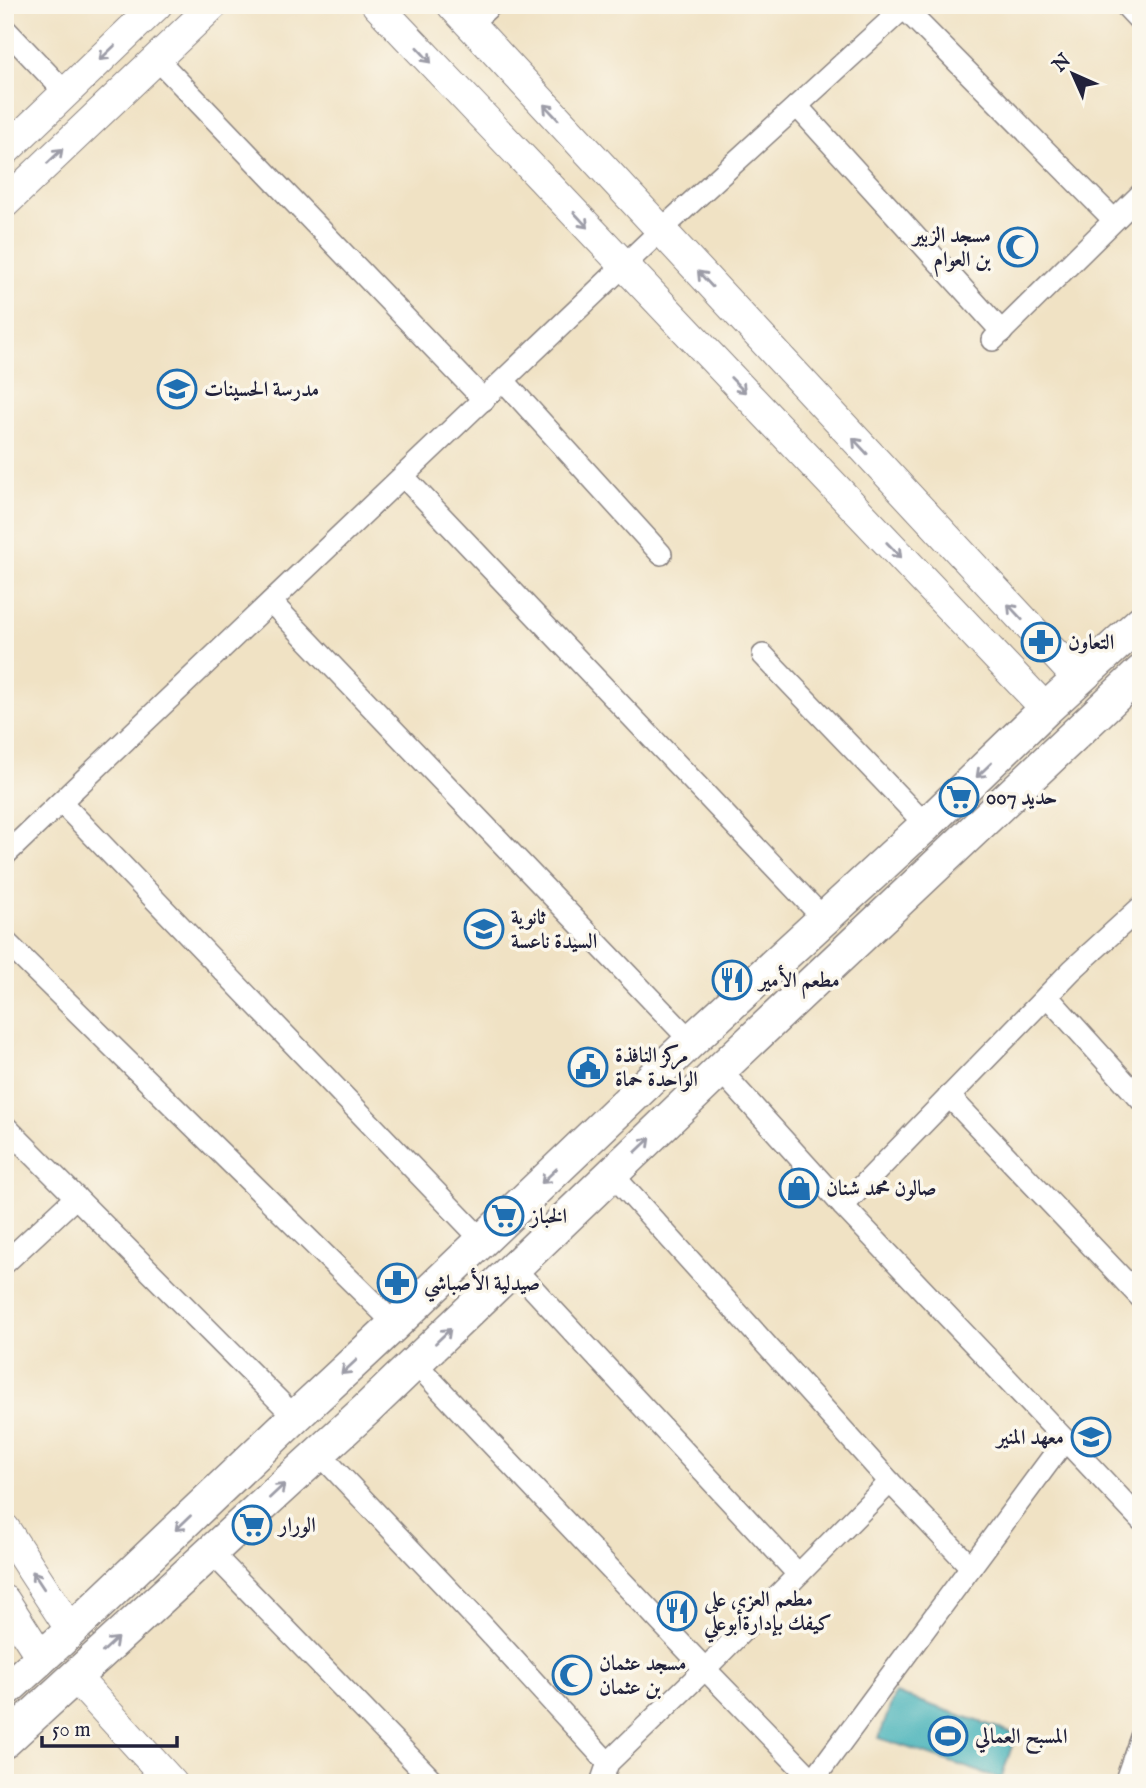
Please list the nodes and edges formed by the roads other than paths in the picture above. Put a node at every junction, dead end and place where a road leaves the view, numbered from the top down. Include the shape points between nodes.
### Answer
1 (157, 5) edge
2 (213, 5) edge
3 (377, 5) edge
4 (1125, 5) edge
5 (906, 6) edge
6 (471, 11) edge
7 (1141, 22) edge
8 (5, 29) edge
9 (157, 59) junction
10 (66, 93) junction
11 (797, 106) junction
12 (5, 151) edge
13 (1141, 194) edge
14 (5, 203) edge
15 (1114, 220) junction
16 (660, 231) junction
17 (625, 267) junction
18 (504, 381) junction
19 (484, 400) junction
20 (404, 477) junction
21 (661, 554) dead end
22 (271, 602) junction
23 (1141, 622) edge
24 (763, 654) dead end
25 (1088, 671) junction
26 (1132, 680) edge
27 (1046, 709) junction
28 (1020, 736) junction
29 (1045, 762) junction
30 (61, 802) junction
31 (926, 825) junction
32 (5, 855) edge
33 (1141, 907) edge
34 (824, 919) junction
35 (5, 941) edge
36 (1047, 996) junction
37 (691, 1041) junction
38 (720, 1070) junction
39 (948, 1096) junction
40 (1141, 1100) edge
41 (5, 1126) edge
42 (612, 1174) junction
43 (76, 1197) junction
44 (843, 1206) junction
45 (482, 1240) junction
46 (5, 1263) edge
47 (514, 1268) junction
48 (440, 1280) junction
49 (1141, 1298) edge
50 (473, 1307) junction
51 (395, 1324) junction
52 (415, 1363) junction
53 (295, 1417) junction
54 (1065, 1440) junction
55 (319, 1453) junction
56 (890, 1482) junction
57 (1141, 1520) edge
58 (5, 1529) edge
59 (211, 1552) junction
60 (971, 1567) junction
61 (798, 1574) junction
62 (109, 1594) junction
63 (5, 1601) edge
64 (138, 1620) junction
65 (71, 1630) junction
66 (41, 1657) junction
67 (705, 1669) junction
68 (75, 1677) junction
69 (5, 1691) edge
70 (1141, 1737) edge
71 (5, 1741) edge
72 (604, 1773) edge
73 (812, 1781) edge
74 (172, 1783) edge
75 (435, 1783) edge
76 (1125, 1783) edge

1 -> 10 street
2 - 9 street
3 -> 17 street
4 - 7 street
5 - 11 street
5 - 15 street
16 -> 6 street
8 - 10 street
14 -> 9 street
9 - 19 street
10 - 12 street
11 - 15 street via 997,336
11 - 16 street
13 - 15 street
16 - 17 street
25 -> 16 street
17 - 18 street
17 -> 27 street
18 - 19 street
18 - 21 street
19 - 20 street
20 - 22 street
20 - 34 street
22 - 30 street
22 - 37 street
23 - 25 main road
24 - 31 street
25 - 26 main road
25 - 27 main road
26 - 29 main road
27 - 28 main road
28 - 29 main road
28 -> 31 main road
29 - 38 main road
30 - 32 street
30 - 45 street
31 - 34 main road
33 - 36 street
34 - 37 main road
35 - 51 street
36 - 39 street
36 - 40 street
37 -> 45 main road
42 -> 38 main road
38 - 44 street
39 - 44 street
39 - 49 street
41 - 43 street
42 - 47 main road
42 - 56 street
43 - 46 street
43 - 53 street
44 - 54 street
45 - 48 main road
47 - 50 main road
47 - 61 street
48 - 50 main road
48 - 51 main road
52 -> 50 main road
51 -> 53 main road
52 - 55 main road
52 - 67 street
53 -> 62 main road
54 - 57 street
54 - 60 street
59 -> 55 main road
55 - 72 street via 475,1618
56 - 60 street
56 - 61 street
65 -> 58 street
59 - 64 main road
59 - 75 street
60 - 73 street
61 - 67 street
62 - 64 main road
62 - 65 main road
63 - 66 street
68 -> 64 main road
65 - 66 main road
66 - 69 main road
67 - 72 street
67 - 73 street
68 - 71 main road
68 - 74 street
70 - 76 street

